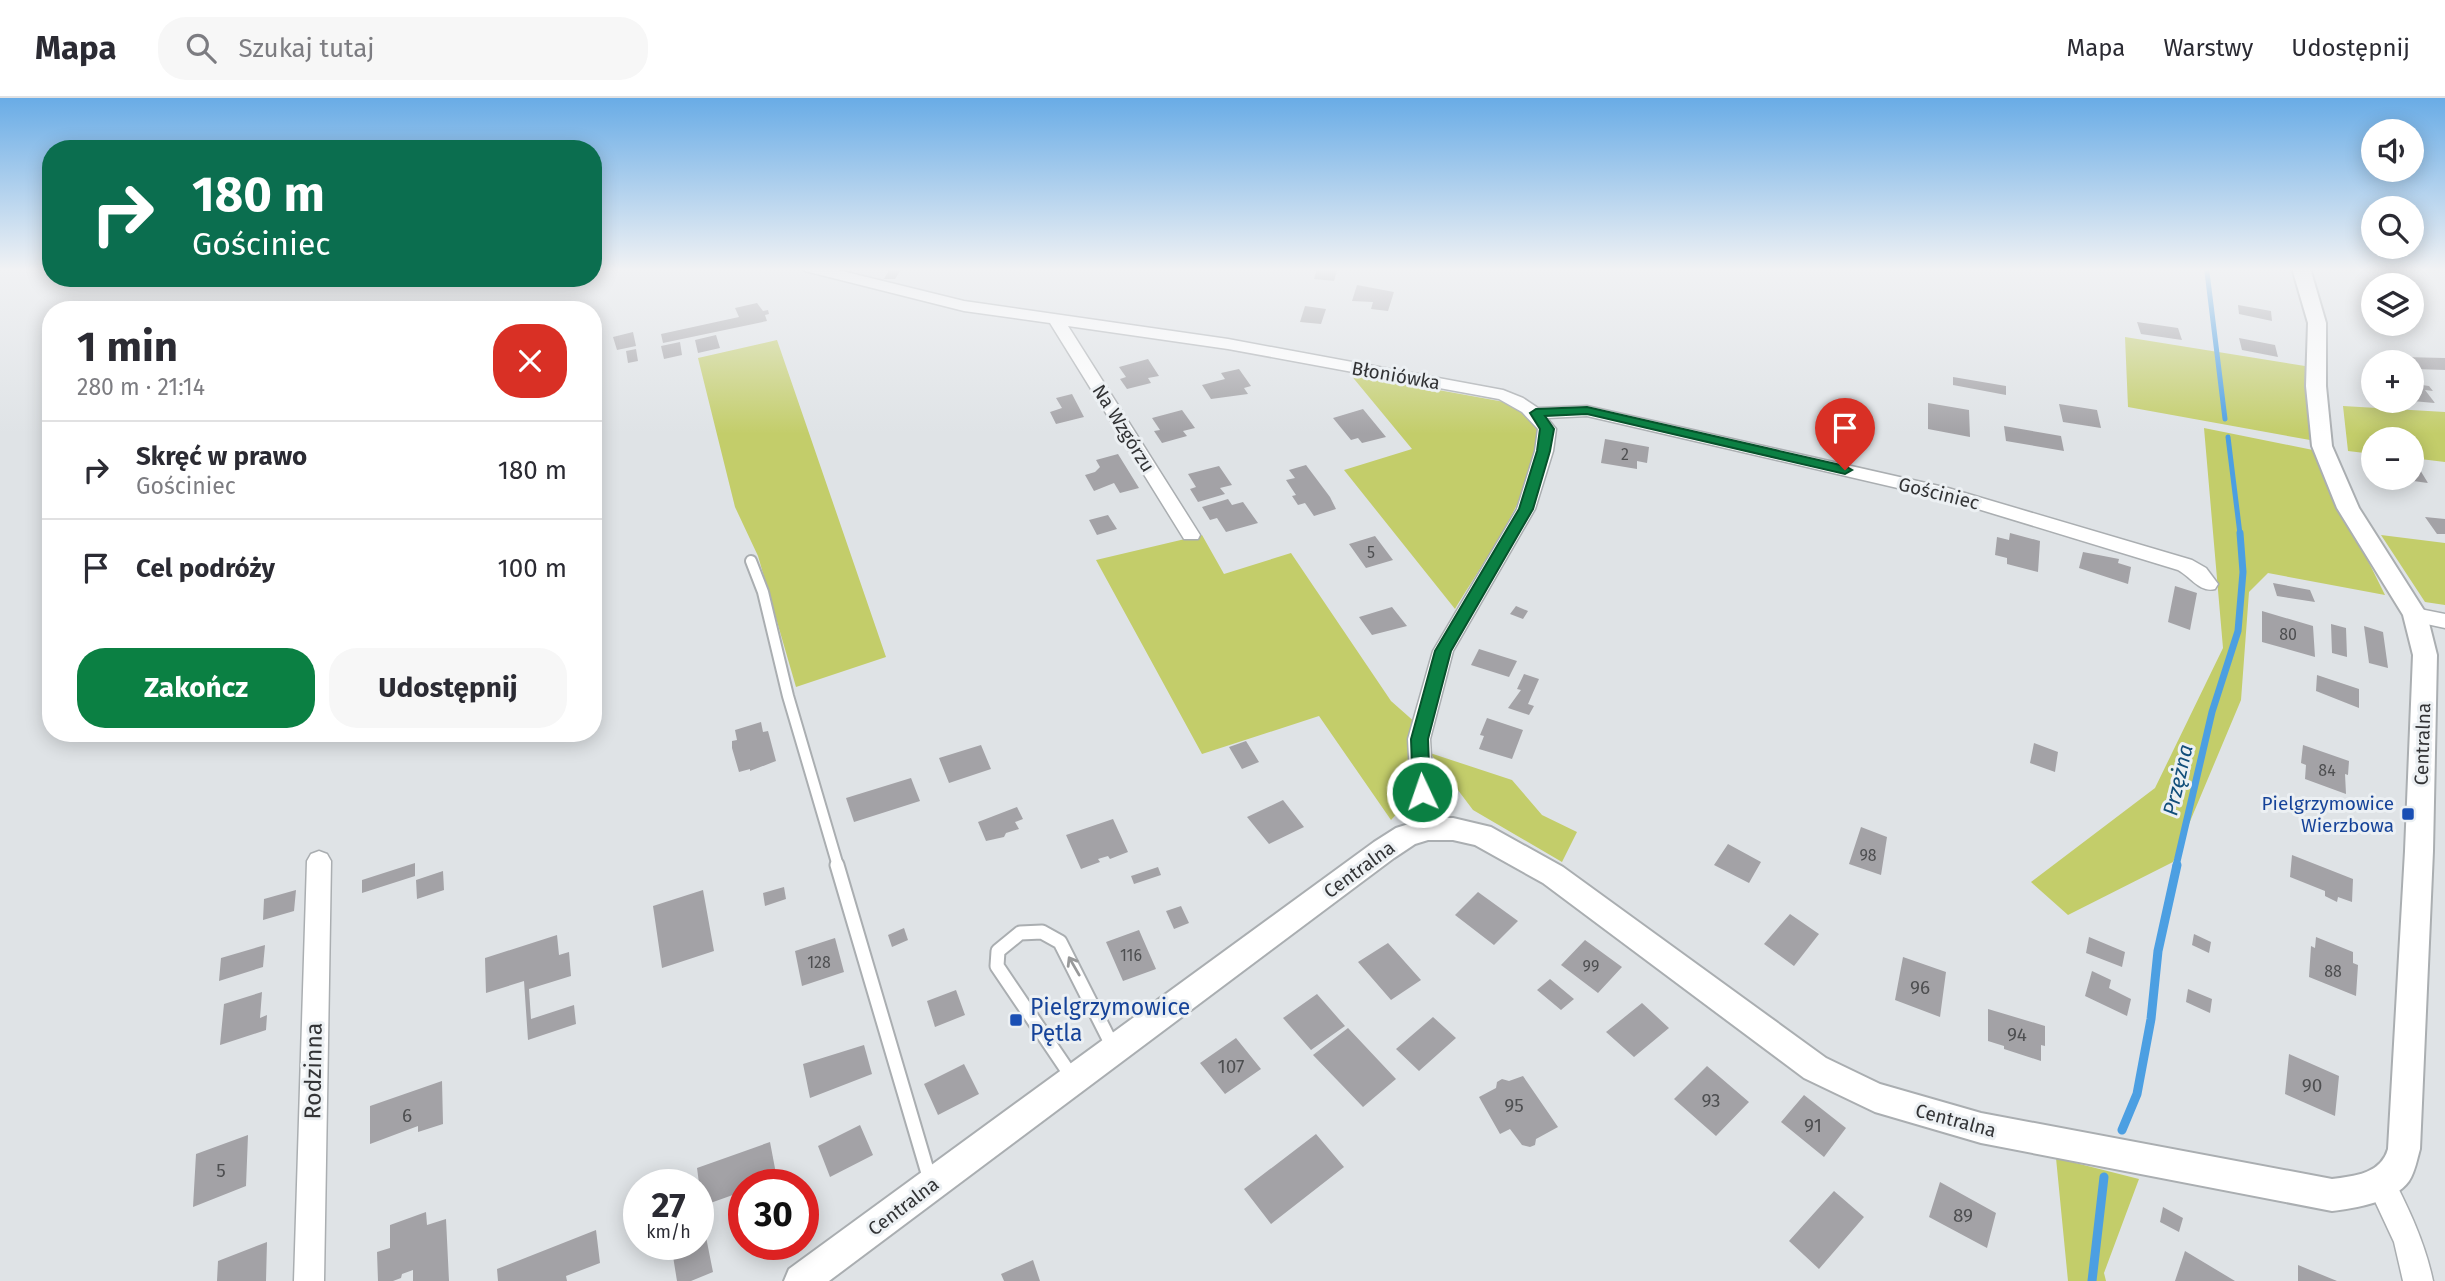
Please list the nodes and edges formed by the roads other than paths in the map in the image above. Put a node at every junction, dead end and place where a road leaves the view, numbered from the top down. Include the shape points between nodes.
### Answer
1 (1058, 323) edge
2 (1073, 323) edge
3 (2317, 323) edge
4 (1536, 413) junction
5 (1191, 535) dead end
6 (751, 561) dead end
7 (2208, 584) dead end
8 (2415, 615) junction
9 (2445, 621) edge
10 (1428, 829) junction
11 (319, 861) dead end
12 (1114, 1049) junction
13 (1073, 1079) junction
14 (2380, 1182) junction
15 (932, 1185) junction
16 (309, 1281) edge
17 (801, 1281) edge
18 (2418, 1281) edge

1 - 5 street, Na Wzgórzu
2 - 4 street, Błoniówka via 1228,344 1488,392 1520,402
3 - 8 street, Centralna via 2316,386 2322,446 2348,508
4 - 7 street, Gościniec via 1587,411 1948,494 2185,565
4 - 10 street via 1547,429 1526,509 1443,651 1419,739
6 - 15 lane
8 - 9 street
8 - 14 street, Centralna via 2425,655 2404,1149 2397,1170
10 - 12 street, Centralna via 1384,850
10 - 14 street, Centralna via 1481,835 1553,875 1815,1068 1875,1097 1981,1128 2332,1195
11 - 16 street, Rodzinna
12 - 13 street, Centralna
12 -> 13 lane via 1060,942 1042,932 1020,933 998,951 997,966
13 - 15 street, Centralna
14 - 18 street via 2415,1259
15 - 17 street, Centralna

